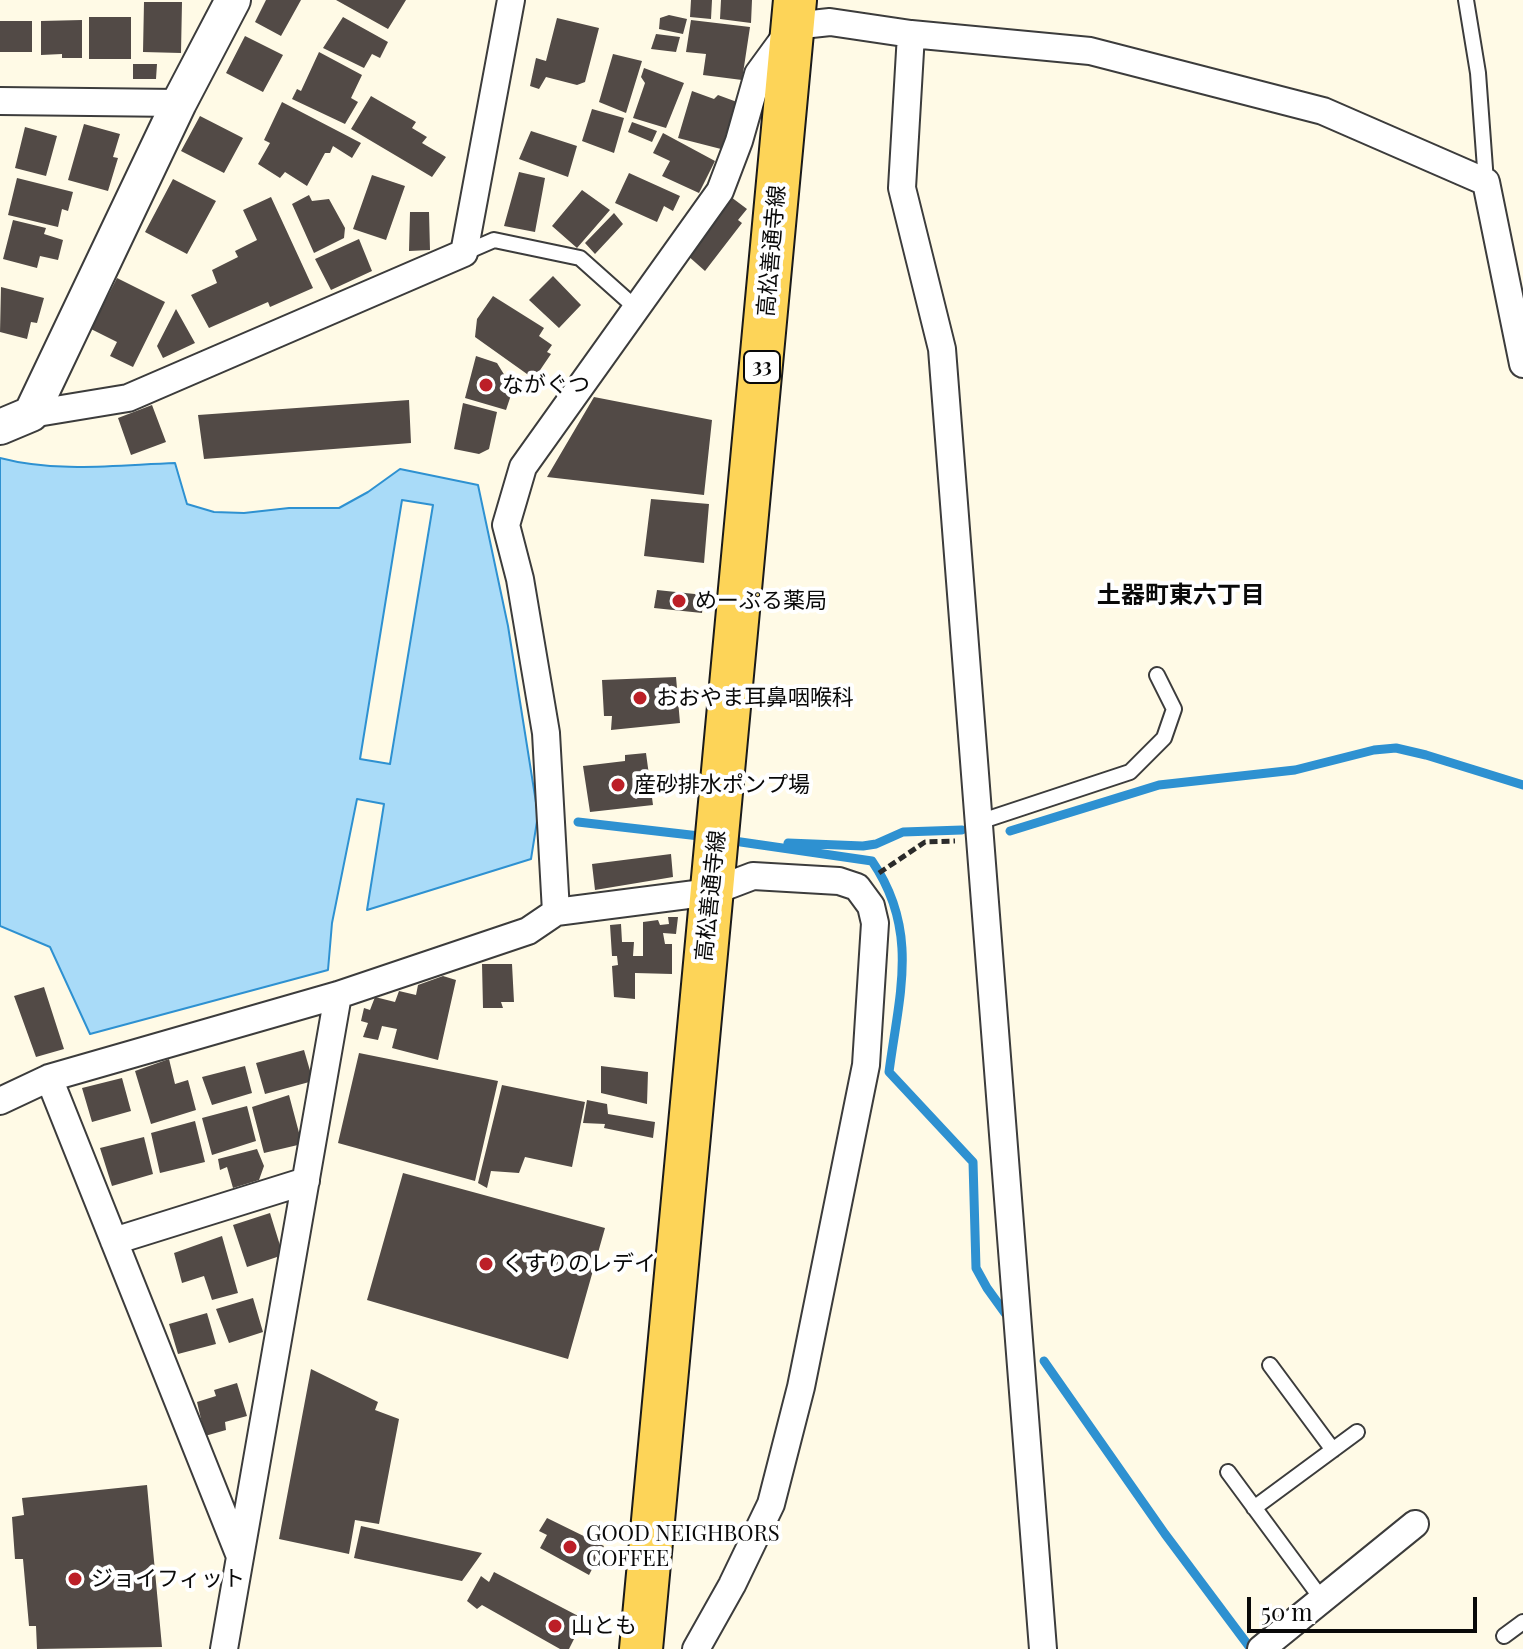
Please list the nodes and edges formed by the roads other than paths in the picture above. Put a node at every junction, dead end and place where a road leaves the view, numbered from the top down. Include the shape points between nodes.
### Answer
1 (233, 0) edge
2 (511, 0) edge
3 (1466, 0) edge
4 (794, 13) edge
5 (911, 34) junction
6 (0, 101) edge
7 (179, 103) junction
8 (1486, 182) junction
9 (464, 253) junction
10 (636, 308) junction
11 (1523, 364) edge
12 (15, 420) edge
13 (1157, 675) dead end
14 (979, 831) junction
15 (711, 886) junction
16 (556, 912) junction
17 (338, 995) junction
18 (49, 1078) junction
19 (0, 1101) edge
20 (306, 1181) junction
21 (114, 1241) junction
22 (1270, 1365) dead end
23 (1357, 1432) dead end
24 (1333, 1450) junction
25 (1228, 1472) dead end
26 (1254, 1508) junction
27 (1415, 1524) dead end
28 (240, 1555) junction
29 (1321, 1598) junction
30 (1523, 1622) edge
31 (1504, 1636) dead end
32 (1272, 1645) edge
33 (224, 1649) edge
34 (641, 1649) edge
35 (696, 1649) edge
36 (1043, 1649) edge

1 - 7 street
2 - 9 street
3 - 8 lane
4 - 5 street
4 - 10 street via 758,74 720,191
4 - 15 main road, 高松善通寺線 / 33
5 - 8 street via 1090,51 1251,92 1323,111
5 - 14 street via 902,188 942,349
6 - 7 street
7 - 12 street
8 - 11 street
9 - 10 lane via 494,240 580,258
9 - 12 street via 128,398
10 - 16 street via 523,467 506,525 546,733
13 - 14 lane via 1174,709 1164,738 1130,772
14 - 36 street
15 - 16 street
15 - 34 main road, 高松善通寺線 / 33
15 - 35 street via 753,876 839,881 857,887 871,906 875,923 866,1065 801,1387 771,1504
16 - 17 street via 528,931
17 - 18 street
17 - 20 street
18 - 19 street
18 - 21 street
20 - 21 street
20 - 28 street
21 - 28 street
22 - 24 lane
23 - 24 lane
24 - 26 lane
25 - 26 lane
26 - 29 lane
27 - 29 street
28 - 33 street
29 - 32 street
30 - 31 lane

